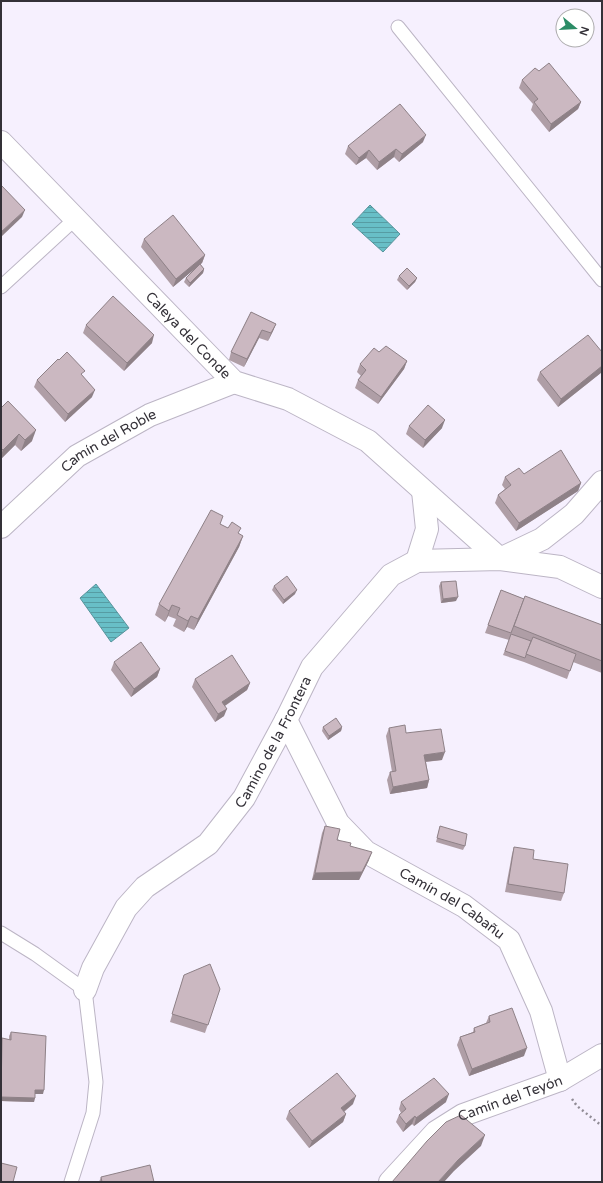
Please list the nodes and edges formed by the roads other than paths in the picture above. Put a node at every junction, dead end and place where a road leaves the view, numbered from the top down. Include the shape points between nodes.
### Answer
1 (398, 26) dead end
2 (1, 142) edge
3 (75, 219) junction
4 (602, 280) edge
5 (1, 287) edge
6 (234, 382) junction
7 (602, 482) edge
8 (424, 490) junction
9 (1, 527) edge
10 (500, 559) junction
11 (417, 561) junction
12 (602, 587) edge
13 (286, 720) junction
14 (1, 933) edge
15 (85, 990) junction
16 (602, 1055) edge
17 (560, 1080) junction
18 (71, 1182) edge
19 (390, 1182) edge

1 - 4 lane
2 - 3 street, Caleya del Conde
3 - 5 lane
3 - 6 street, Caleya del Conde
6 - 8 street, Caleya del Conde via 288,399 368,441
6 - 9 street, Camín del Roble via 150,415 78,456
7 - 10 street via 574,514 542,539
8 - 10 street, Caleya del Conde
8 - 11 street via 427,529
10 - 11 street, Camino de la Frontera
10 - 12 street, Camino de la Frontera via 560,567
11 - 13 street, Camino de la Frontera via 391,575 312,667
13 - 15 street, Camino de la Frontera via 244,798 208,844 145,887 126,908 93,968
13 - 17 street, Camín del Cabañu via 338,823 366,852 464,906 509,940 540,1010
14 - 15 lane
15 - 18 lane via 96,1082 93,1113
16 - 17 street, Camín del Teyón
17 - 19 street, Camín del Teyón via 463,1115 436,1132

